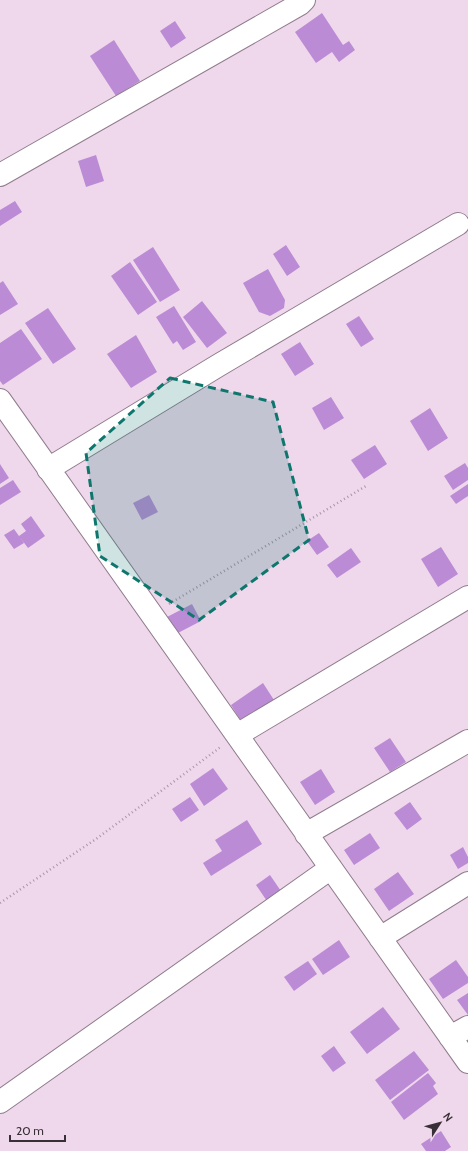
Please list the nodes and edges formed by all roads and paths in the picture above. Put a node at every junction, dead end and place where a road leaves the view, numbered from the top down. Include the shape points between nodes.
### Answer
1 (304, 0) edge
2 (0, 175) edge
3 (458, 224) dead end
4 (0, 400) edge
5 (48, 469) junction
6 (366, 486) dead end
7 (468, 597) edge
8 (151, 614) junction
9 (237, 735) junction
10 (468, 741) edge
11 (306, 834) junction
12 (331, 868) junction
13 (468, 883) edge
14 (0, 903) edge
15 (380, 938) junction
16 (459, 1032) edge
17 (468, 1062) edge
18 (0, 1102) edge

1 - 2 street
3 - 5 street
4 - 5 street
5 - 8 street
6 - 8 path
7 - 9 street
8 - 9 street
9 - 11 street
9 - 14 path via 96,840
10 - 11 street
11 - 12 street
12 - 15 street
12 - 18 street
13 - 15 street
15 - 16 street
16 - 17 street

